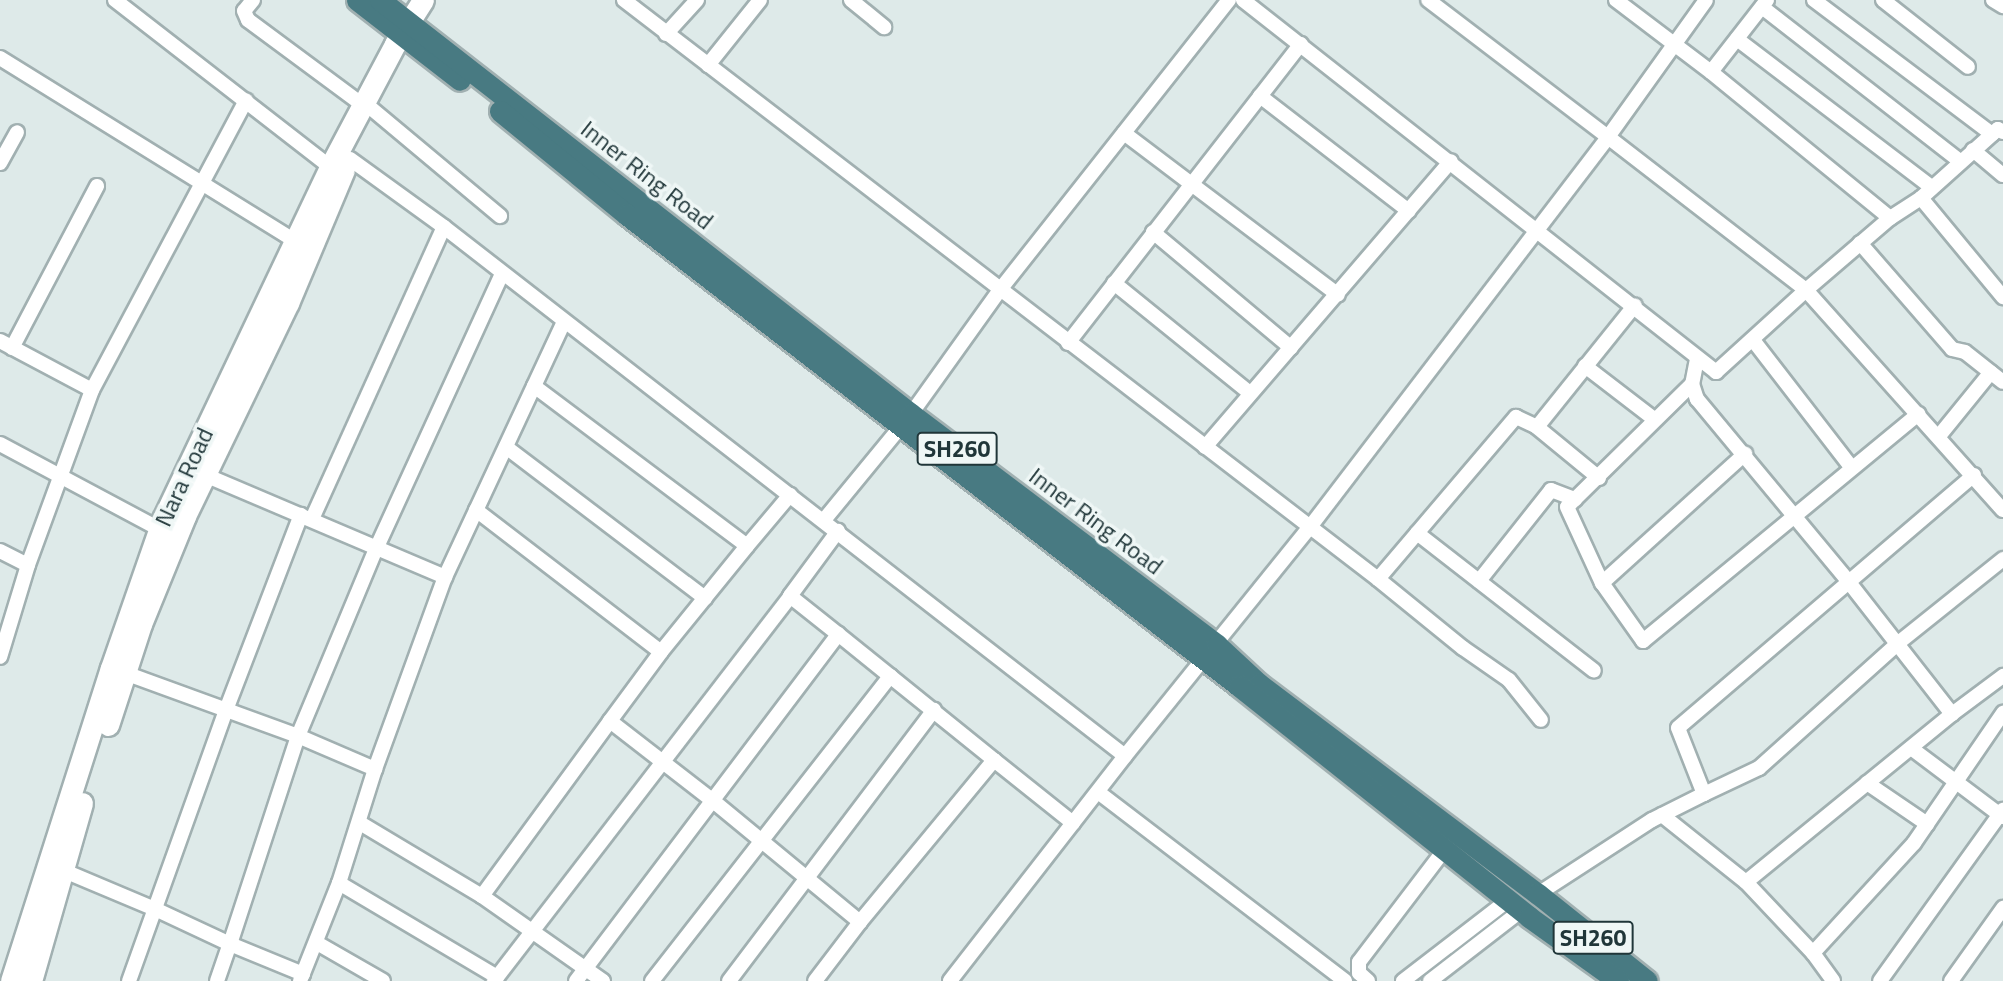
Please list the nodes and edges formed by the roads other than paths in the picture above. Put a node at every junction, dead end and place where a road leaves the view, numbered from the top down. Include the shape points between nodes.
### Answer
1 (115, 0) edge
2 (253, 0) edge
3 (357, 0) edge
4 (380, 0) edge
5 (423, 0) edge
6 (438, 0) edge
7 (697, 0) edge
8 (760, 0) edge
9 (851, 0) edge
10 (1229, 0) edge
11 (1243, 0) edge
12 (1428, 0) edge
13 (1616, 0) edge
14 (1706, 0) edge
15 (1814, 0) edge
16 (1883, 0) edge
17 (1993, 0) edge
18 (628, 1) edge
19 (1765, 4) edge
20 (2003, 6) edge
21 (884, 27) dead end
22 (410, 33) junction
23 (666, 34) junction
24 (1737, 39) junction
25 (1301, 44) junction
26 (1674, 44) junction
27 (0, 58) edge
28 (708, 65) junction
29 (1968, 67) dead end
30 (1711, 72) junction
31 (1260, 96) junction
32 (246, 100) junction
33 (368, 107) junction
34 (17, 132) dead end
35 (1124, 133) junction
36 (1998, 133) edge
37 (1608, 137) junction
38 (1973, 150) junction
39 (350, 159) junction
40 (1451, 161) junction
41 (1960, 161) junction
42 (0, 163) edge
43 (330, 167) junction
44 (2003, 175) edge
45 (201, 183) junction
46 (1192, 183) junction
47 (97, 187) dead end
48 (1926, 192) junction
49 (1409, 211) junction
50 (500, 216) dead end
51 (1890, 218) junction
52 (444, 227) junction
53 (1538, 229) junction
54 (1153, 232) junction
55 (295, 241) junction
56 (1860, 243) junction
57 (502, 274) junction
58 (1114, 283) junction
59 (1806, 290) junction
60 (999, 291) junction
61 (1338, 295) junction
62 (2003, 297) edge
63 (1634, 305) junction
64 (564, 322) junction
65 (1754, 340) junction
66 (1068, 343) junction
67 (6, 344) edge
68 (1291, 348) junction
69 (1697, 359) junction
70 (1585, 366) junction
71 (1991, 372) junction
72 (2003, 382) edge
73 (1692, 384) junction
74 (534, 386) junction
75 (92, 390) junction
76 (1250, 393) junction
77 (1918, 414) junction
78 (1654, 419) junction
79 (905, 420) junction
80 (1537, 427) junction
81 (1939, 436) junction
82 (0, 444) edge
83 (506, 447) junction
84 (1205, 447) junction
85 (1745, 454) junction
86 (1851, 467) junction
87 (60, 475) junction
88 (205, 475) junction
89 (1974, 475) junction
90 (1599, 478) junction
91 (790, 495) junction
92 (1575, 499) junction
93 (476, 510) junction
94 (2003, 510) edge
95 (1792, 515) junction
96 (306, 517) junction
97 (824, 520) junction
98 (1310, 527) junction
99 (159, 529) junction
100 (838, 531) junction
101 (1417, 533) junction
102 (747, 546) junction
103 (376, 549) junction
104 (0, 551) edge
105 (2003, 559) edge
106 (28, 565) junction
107 (445, 578) junction
108 (1378, 579) junction
109 (1479, 581) junction
110 (1848, 581) junction
111 (1602, 583) junction
112 (790, 596) junction
113 (705, 598) junction
114 (838, 634) junction
115 (1897, 644) junction
116 (661, 652) junction
117 (1211, 652) junction
118 (0, 657) edge
119 (1594, 671) dead end
120 (125, 673) junction
121 (890, 676) junction
122 (2003, 676) edge
123 (226, 710) junction
124 (934, 710) junction
125 (2003, 713) edge
126 (1952, 715) junction
127 (1541, 720) dead end
128 (610, 721) junction
129 (298, 737) junction
130 (1911, 748) junction
131 (1125, 756) junction
132 (994, 760) junction
133 (660, 761) junction
134 (375, 769) junction
135 (1957, 782) junction
136 (1867, 783) junction
137 (1098, 792) junction
138 (1704, 794) junction
139 (712, 800) junction
140 (2002, 814) edge
141 (1662, 815) junction
142 (360, 823) junction
143 (1073, 823) junction
144 (1927, 824) junction
145 (761, 841) junction
146 (1445, 849) junction
147 (56, 867) junction
148 (808, 878) junction
149 (1746, 882) junction
150 (340, 883) junction
151 (1538, 894) junction
152 (482, 896) junction
153 (1515, 905) junction
154 (155, 908) junction
155 (2003, 908) edge
156 (860, 922) junction
157 (530, 931) junction
158 (317, 943) junction
159 (230, 944) junction
160 (1813, 953) junction
161 (581, 975) edge
162 (301, 977) edge
163 (496, 979) edge
164 (1439, 979) edge
165 (11, 981) edge
166 (31, 981) edge
167 (129, 981) edge
168 (217, 981) edge
169 (383, 981) edge
170 (603, 981) edge
171 (652, 981) edge
172 (729, 981) edge
173 (814, 981) edge
174 (950, 981) edge
175 (1345, 981) edge
176 (1368, 981) edge
177 (1403, 981) edge
178 (1618, 981) edge
179 (1647, 981) edge
180 (1833, 981) edge
181 (1880, 981) edge
182 (1951, 981) edge

1 - 32 street
2 - 33 street via 244,11 248,20
3 - 22 highway, Inner Ring Road
4 - 22 highway, Inner Ring Road
5 - 22 main road, Nara Road
6 - 22 main road, Nara Road
7 - 23 street
8 - 28 street
9 - 21 street
10 - 35 street
11 - 25 street
12 - 37 street
13 - 26 street
14 - 26 street
15 - 36 street
16 - 29 street
17 - 20 street
18 - 23 street
19 - 24 street
19 - 41 street
22 - 33 main road, Nara Road
22 - 79 highway, Inner Ring Road via 627,215
23 - 28 street
24 - 30 street
24 - 48 street
25 - 31 street
25 - 40 street
26 - 30 street
26 - 37 street
27 - 45 street
28 - 60 street
30 - 51 street
31 - 46 street
31 - 49 street
32 - 43 street
32 - 45 street
33 - 39 main road, Nara Road
33 - 43 main road, Nara Road
33 - 50 street
34 - 42 street
35 - 46 street
35 - 60 street
36 - 38 street
37 - 53 street
37 - 59 street
38 - 41 street
38 - 44 street
39 - 52 street
39 - 88 main road, Nara Road via 288,303
40 - 49 street
40 - 53 street
41 - 48 street
43 - 55 main road, Nara Road
45 - 55 street
45 - 75 street
46 - 54 street
46 - 61 street
47 - 67 street
48 - 51 street
48 - 62 street
49 - 61 street
51 - 56 street
52 - 57 street
52 - 96 street
53 - 63 street
53 - 98 street
54 - 58 street
54 - 68 street
55 - 99 main road, Nara Road
56 - 59 street
56 - 71 street via 1952,349 1965,352
57 - 64 street
57 - 103 street
58 - 66 street
58 - 76 street
59 - 65 street
59 - 77 street
60 - 66 street
60 - 79 street
61 - 68 street
63 - 69 street
63 - 70 street
64 - 74 street
64 - 91 street
65 - 69 street via 1716,372
65 - 86 street
66 - 84 street
67 - 75 street
68 - 76 street
69 - 73 street
70 - 78 street
70 - 80 street
71 - 72 street
71 - 81 street
73 - 78 street
73 - 85 street via 1697,399
74 - 83 street
74 - 102 street
75 - 87 street
76 - 84 street
77 - 81 street
77 - 86 street
78 - 90 street
79 - 97 street
79 - 117 highway, Inner Ring Road
80 - 90 street
80 - 101 street via 1516,417
81 - 89 street
82 - 87 street
83 - 93 street
83 - 113 street
84 - 98 street
85 - 95 street
85 - 111 street
86 - 95 street
87 - 99 street
87 - 106 street
88 - 96 street
88 - 120 main road, Nara Road via 141,624
89 - 94 street
89 - 110 street
90 - 92 street
91 - 97 street
91 - 102 street
92 - 109 street via 1551,490
92 - 111 street via 1567,507
93 - 107 street
93 - 116 street
95 - 110 street
95 - 111 street via 1643,641
96 - 103 street
96 - 123 street
97 - 100 street
98 - 108 street
98 - 117 street
99 - 147 main road, Nara Road
100 - 112 street
100 - 131 street
101 - 108 street
101 - 109 street
102 - 113 street
103 - 107 street
103 - 129 street
104 - 106 street
105 - 115 street
106 - 118 street
107 - 134 street
108 - 127 street via 1509,680
109 - 119 street
110 - 115 street
110 - 138 street via 1678,728
112 - 114 street
112 - 133 street
113 - 116 street
114 - 121 street
114 - 139 street
115 - 126 street
115 - 138 street via 1759,768
116 - 128 street
117 - 131 street
117 - 146 highway, Inner Ring Road
117 - 151 highway, Inner Ring Road / SH260
120 - 123 street
120 - 147 main road, Nara Road
121 - 124 street
121 - 145 street
122 - 126 street
123 - 129 street
123 - 154 street
124 - 132 street
124 - 148 street
125 - 135 street
126 - 130 street
128 - 133 street
128 - 152 street
129 - 134 street
129 - 159 street
130 - 135 street
130 - 136 street
131 - 137 street
132 - 143 street
132 - 156 street
133 - 139 street
133 - 157 street
134 - 142 street
135 - 140 street
135 - 144 street
136 - 144 street
136 - 149 street
137 - 143 street
137 - 175 street
138 - 141 street
139 - 145 street
139 - 161 street
140 - 181 street
141 - 149 street
141 - 151 street
142 - 150 street
142 - 152 street
143 - 174 street
144 - 160 street via 1914,844
145 - 148 street
145 - 171 street
146 - 153 highway, Inner Ring Road
146 - 176 street via 1360,962 1359,973
147 - 154 street
147 - 165 main road, Nara Road
147 - 166 main road
148 - 156 street
148 - 172 street
149 - 160 street
150 - 158 street
150 - 163 street
151 - 179 highway, Inner Ring Road / SH260
152 - 157 street
153 - 164 street
153 - 177 street
153 - 178 highway, Inner Ring Road / SH260
154 - 159 street
154 - 167 street
155 - 182 street
156 - 173 street
157 - 161 street
157 - 163 street
158 - 162 street
158 - 169 street
159 - 162 street
159 - 168 street
160 - 180 street
161 - 170 street

